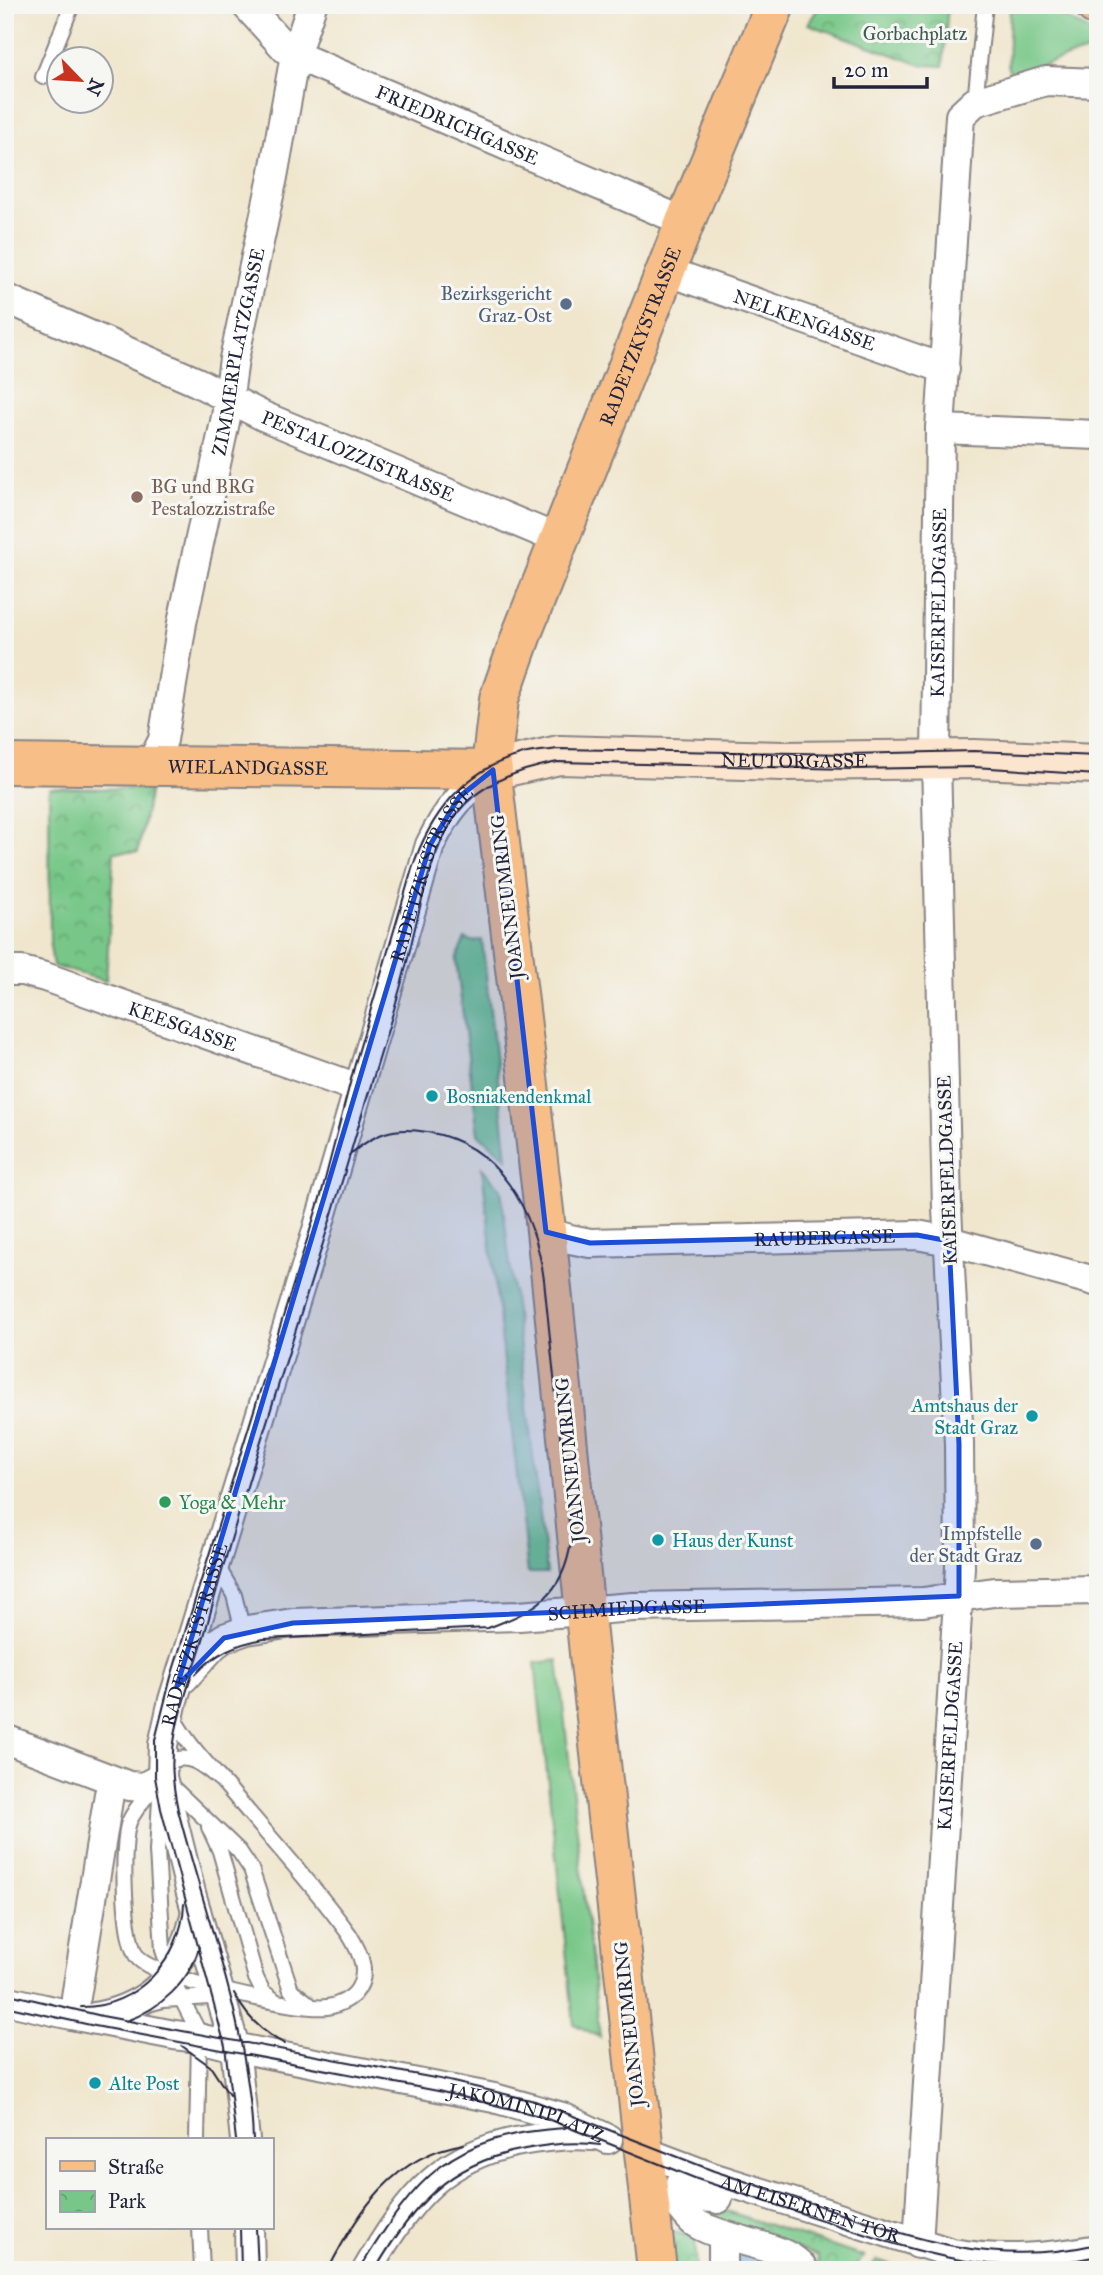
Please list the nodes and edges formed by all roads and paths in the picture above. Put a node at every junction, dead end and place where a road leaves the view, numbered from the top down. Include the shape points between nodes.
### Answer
1 (72, 5) edge
2 (246, 5) edge
3 (312, 5) edge
4 (775, 5) edge
5 (985, 5) edge
6 (295, 55) junction
7 (1098, 65) edge
8 (43, 77) dead end
9 (1046, 81) junction
10 (1098, 83) edge
11 (975, 102) junction
12 (685, 222) junction
13 (666, 271) junction
14 (5, 298) edge
15 (945, 369) junction
16 (229, 397) junction
17 (940, 429) junction
18 (1098, 435) edge
19 (560, 540) junction
20 (936, 760) junction
21 (5, 764) edge
22 (1098, 764) edge
23 (149, 768) junction
24 (493, 770) junction
25 (5, 971) edge
26 (358, 1088) junction
27 (546, 1232) junction
28 (949, 1241) junction
29 (1098, 1282) edge
30 (215, 1563) junction
31 (1098, 1590) edge
32 (959, 1596) junction
33 (586, 1610) junction
34 (243, 1631) junction
35 (177, 1686) junction
36 (170, 1713) junction
37 (5, 1739) edge
38 (221, 1780) junction
39 (147, 1789) junction
40 (109, 1794) dead end
41 (205, 1820) junction
42 (196, 1911) junction
43 (176, 1986) junction
44 (218, 1994) junction
45 (5, 2000) edge
46 (278, 2001) junction
47 (314, 2007) junction
48 (82, 2008) junction
49 (199, 2038) junction
50 (235, 2048) junction
51 (197, 2138) edge
52 (245, 2138) edge
53 (625, 2145) junction
54 (718, 2199) dead end
55 (201, 2230) edge
56 (248, 2230) edge
57 (723, 2235) junction
58 (918, 2244) junction
59 (1098, 2249) edge
60 (202, 2270) edge
61 (250, 2270) edge
62 (367, 2270) edge
63 (657, 2270) edge
64 (723, 2270) edge
65 (804, 2270) edge

1 - 8 lane
2 - 6 street, FRIEDRICHGASSE
3 - 6 street, ZIMMERPLATZGASSE
4 - 12 main road, RADETZKYSTRASSE
5 - 11 lane
6 - 12 street, FRIEDRICHGASSE
6 - 16 street, ZIMMERPLATZGASSE
7 - 9 street
9 - 10 street
9 - 11 street
11 - 15 street, KAISERFELDGASSE via 960,116
12 - 13 main road, RADETZKYSTRASSE
13 - 15 street, NELKENGASSE
13 - 19 main road, RADETZKYSTRASSE
14 - 16 street, PESTALOZZISTRASSE
15 - 17 street, KAISERFELDGASSE
16 - 19 street, PESTALOZZISTRASSE via 263,416
16 - 23 street, ZIMMERPLATZGASSE via 163,740
17 - 18 street
17 - 20 street, KAISERFELDGASSE
19 - 24 main road, RADETZKYSTRASSE via 499,699
20 - 22 street, NEUTORGASSE
20 - 24 street, NEUTORGASSE via 559,755
20 - 28 street, KAISERFELDGASSE
21 - 23 main road, WIELANDGASSE
23 - 24 main road, WIELANDGASSE
24 - 26 street, RADETZKYSTRASSE via 459,797 430,845
24 - 27 main road, JOANNEUMRING
25 - 26 street, KEESGASSE via 45,977
26 - 30 street, RADETZKYSTRASSE
27 - 28 street, RAUBERGASSE via 590,1243 917,1235
27 - 33 main road, JOANNEUMRING
28 - 29 street, RAUBERGASSE
28 - 32 street, KAISERFELDGASSE via 959,1444
30 - 34 lane via 234,1595
30 - 35 street, RADETZKYSTRASSE
31 - 32 street, SCHMIEDGASSE
32 - 33 street, SCHMIEDGASSE via 923,1602
32 - 58 street, KAISERFELDGASSE
33 - 34 street, SCHMIEDGASSE via 293,1623
33 - 53 main road, JOANNEUMRING
34 - 35 street, SCHMIEDGASSE via 215,1645
35 - 36 street, RADETZKYSTRASSE
36 - 38 lane
36 - 39 street, RADETZKYSTRASSE
37 - 39 street
38 - 39 lane via 186,1758 171,1761
38 - 47 lane via 339,1919 359,1952 363,1974 355,1993 337,2005
39 - 41 lane
39 - 42 street
39 - 43 lane via 157,1851 163,1950
39 - 43 lane via 127,1829 126,1909 138,1958
40 - 48 street
41 - 46 lane via 220,1851 256,1978 263,1992
41 - 47 lane via 251,1868 291,1990
42 - 43 street
42 - 44 street
43 - 44 lane
43 - 44 lane
43 - 48 street via 151,1994 127,2010
43 - 49 lane
44 - 46 lane
44 - 49 street
44 - 50 street
45 - 48 street, JAKOMINIPLATZ via 46,2010
46 - 47 lane
48 - 49 street, JAKOMINIPLATZ
49 - 50 street, JAKOMINIPLATZ
49 - 51 lane
50 - 52 street
50 - 53 street, JAKOMINIPLATZ via 531,2107
53 - 58 street, AM EISERNEN TOR
53 - 62 street, JAKOMINIPLATZ via 589,2136 556,2136 496,2146 466,2157 442,2172 415,2199
53 - 63 main road, JOANNEUMRING
54 - 57 street, AM EISERNEN TOR via 675,2193 693,2222
55 - 60 lane
56 - 61 street
57 - 64 street
57 - 65 street, AM EISERNEN TOR via 791,2257
58 - 59 street, AM EISERNEN TOR via 980,2258 1025,2260

